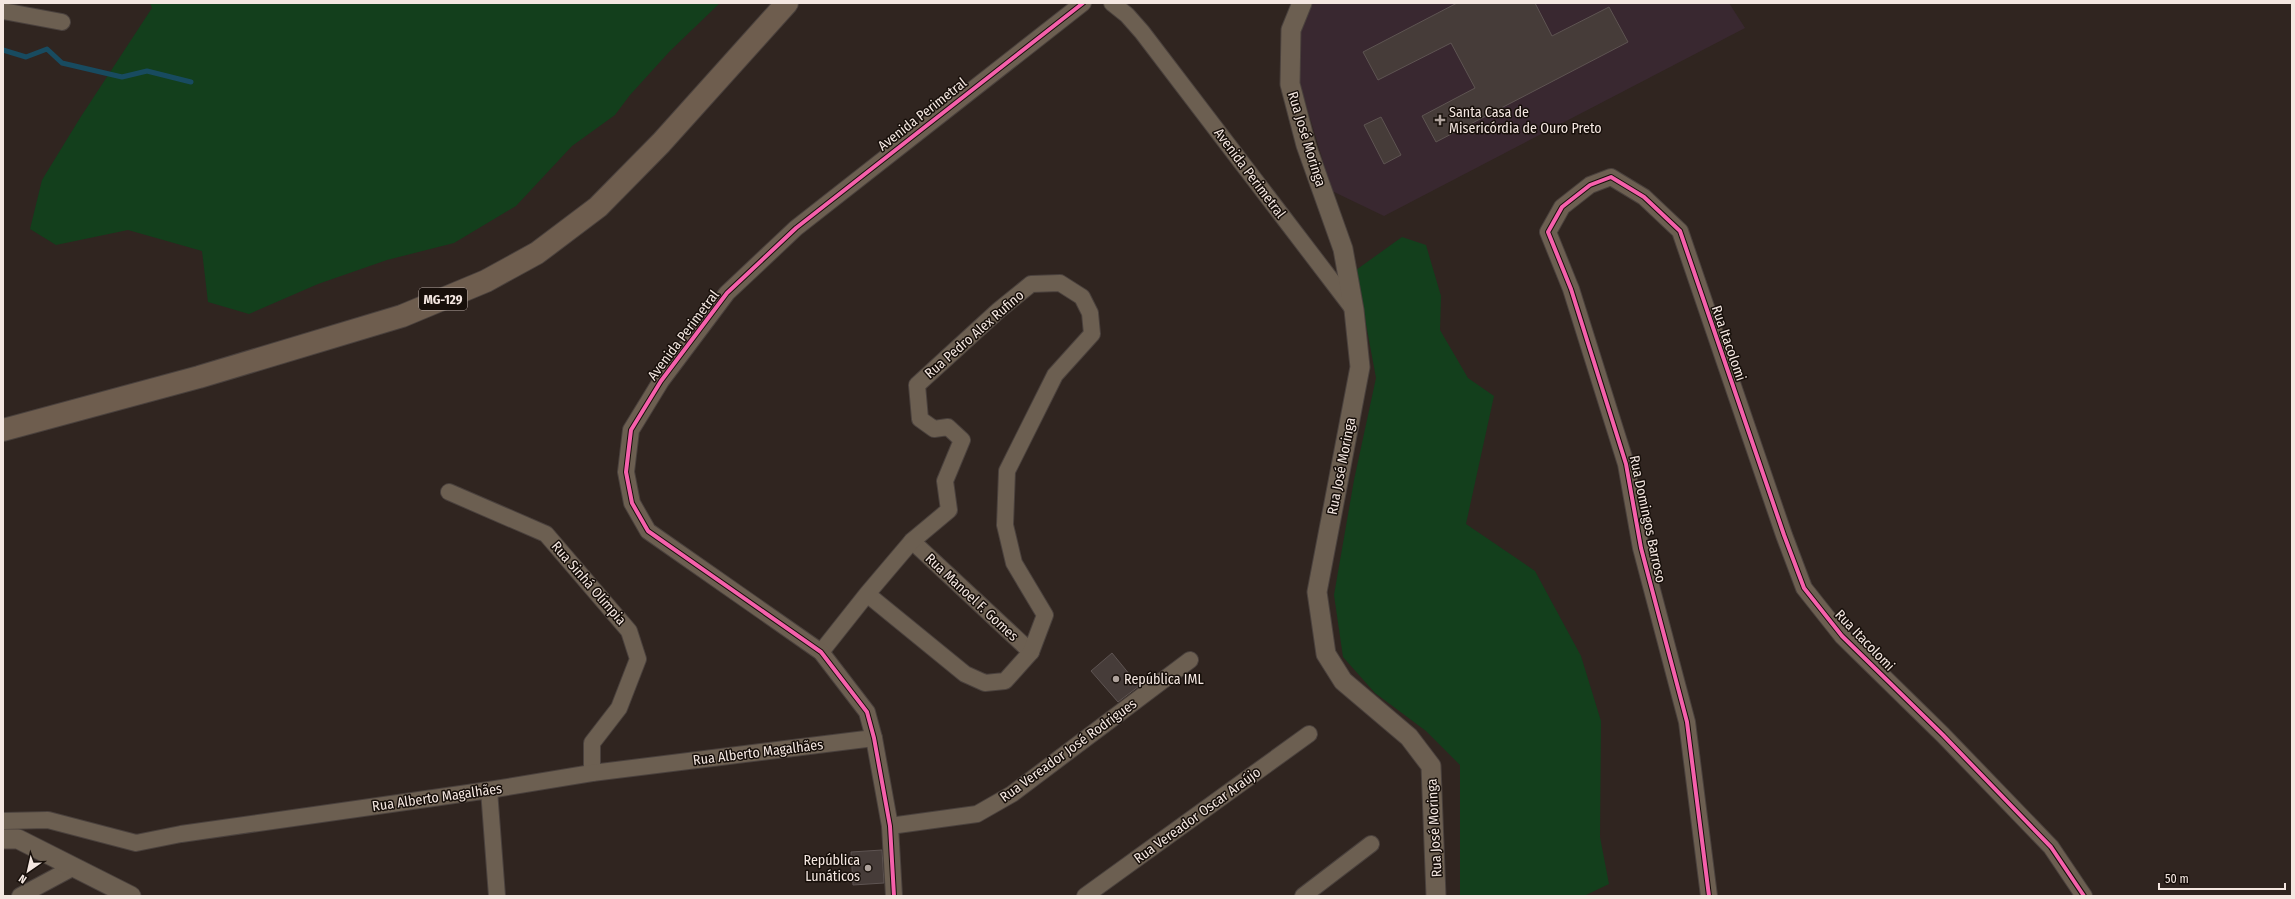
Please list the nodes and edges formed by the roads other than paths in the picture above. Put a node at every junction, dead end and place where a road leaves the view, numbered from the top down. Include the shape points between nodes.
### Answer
1 (787, 3) edge
2 (1083, 3) edge
3 (1112, 3) edge
4 (1302, 3) edge
5 (3, 10) edge
6 (62, 22) dead end
7 (1680, 231) joint
8 (1354, 310) junction
9 (3, 430) edge
10 (449, 492) dead end
11 (912, 541) junction
12 (867, 594) junction
13 (821, 652) junction
14 (1031, 652) junction
15 (1190, 660) dead end
16 (1309, 734) dead end
17 (874, 738) junction
18 (592, 773) junction
19 (489, 790) junction
20 (3, 821) edge
21 (890, 826) junction
22 (3, 828) edge
23 (11, 839) edge
24 (1372, 844) dead end
25 (74, 867) junction
26 (20, 896) edge
27 (131, 896) edge
28 (497, 896) edge
29 (894, 896) edge
30 (1085, 896) edge
31 (1303, 896) edge
32 (1436, 896) edge
33 (1709, 896) edge
34 (2084, 896) edge

1 - 9 main road, MG-129 via 661,143 598,207 537,254 486,281 402,316 199,377
2 - 13 street, Avenida Perimetral via 796,228 727,293 661,381 631,430 626,472 632,503 648,531
3 - 8 street, Avenida Perimetral via 1142,32
4 - 8 street, Rua José Moringa via 1291,30 1290,84 1306,145 1343,249
5 - 6 street
7 - 33 street, Rua Domingos Barroso via 1644,197 1611,177 1590,185 1562,207 1548,232 1571,290 1626,464 1641,548 1687,722
7 - 34 street, Rua Itacolomi via 1804,588 1842,636 1944,735 2051,847
8 - 32 street, Rua José Moringa via 1360,367 1317,592 1326,654 1342,681 1410,737 1431,766
10 - 18 street, Rua Sinhá Olímpia via 546,534 630,631 638,659 619,708 592,743
11 - 12 street
11 - 14 street, Rua Manoel F. Gomes
11 - 14 street, Rua Pedro Alex Rufino via 949,510 945,481 962,440 948,427 934,429 920,419 917,385 1031,284 1060,283 1082,297 1090,313 1092,334 1055,375 1007,471 1005,525 1014,562 1045,615
12 - 13 street
12 - 14 street, Rua Pedro Alex Rufino via 965,674 985,683 1005,681
13 - 17 street, Avenida Perimetral via 867,712
15 - 21 street, Rua Vereador José Rodrigues via 1012,794 977,814
16 - 30 street, Rua Vereador Oscar Araújo
17 - 18 street, Rua Alberto Magalhães
17 - 21 street, Avenida Perimetral
18 - 19 street, Rua Alberto Magalhães
19 - 20 street, Rua Alberto Magalhães via 189,833 136,843 48,820
19 - 28 street
21 - 29 street, Avenida Perimetral
22 - 23 street
23 - 25 street
24 - 31 street
25 - 26 street
25 - 27 street

